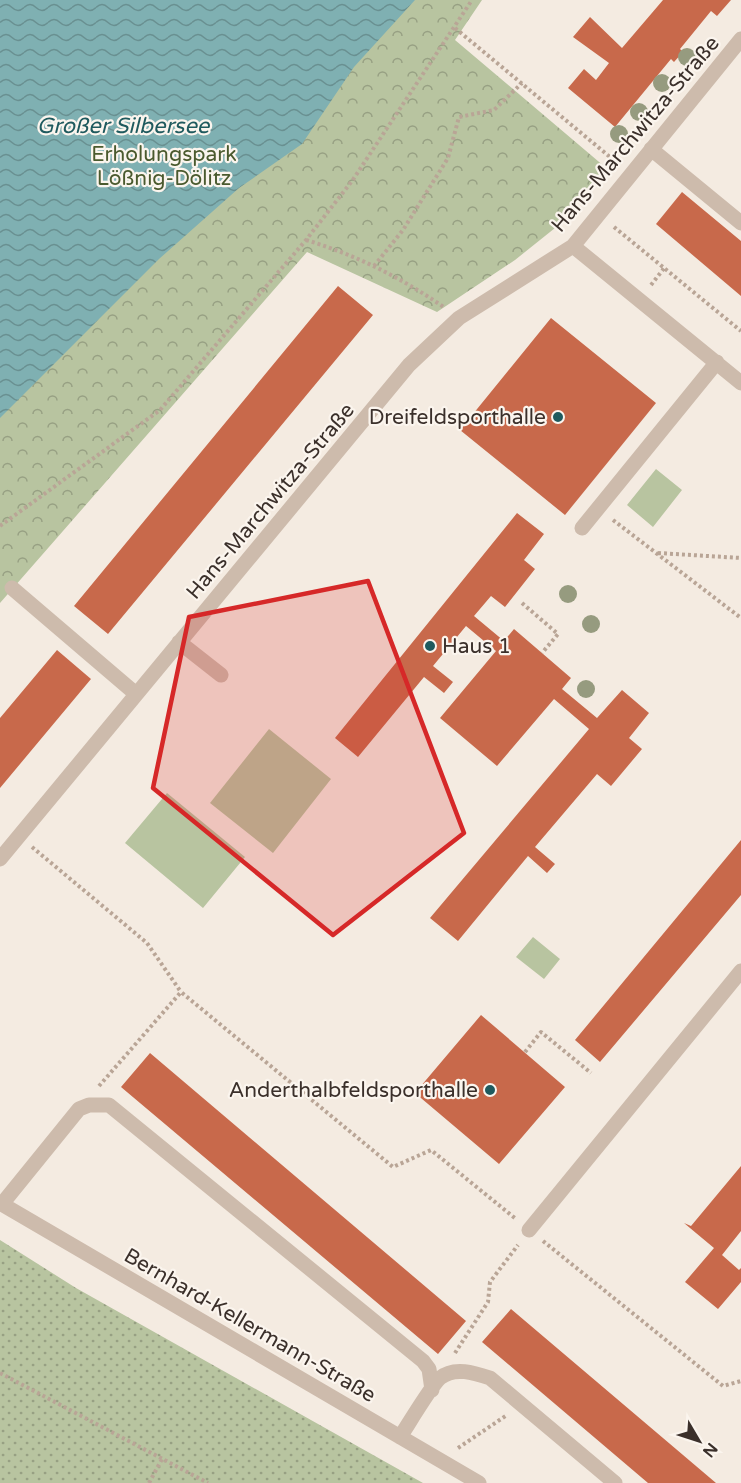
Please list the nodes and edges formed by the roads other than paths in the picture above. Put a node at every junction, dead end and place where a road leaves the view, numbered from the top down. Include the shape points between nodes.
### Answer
1 (741, 39) edge
2 (651, 149) junction
3 (741, 224) edge
4 (573, 246) junction
5 (717, 362) junction
6 (741, 382) edge
7 (582, 528) dead end
8 (12, 588) dead end
9 (179, 642) junction
10 (221, 675) dead end
11 (136, 694) junction
12 (0, 859) edge
13 (741, 971) edge
14 (1, 1203) edge
15 (529, 1230) road end
16 (436, 1384) junction
17 (400, 1437) junction
18 (478, 1483) edge
19 (615, 1483) edge

1 - 2 street, Hans-Marchwitza-Straße
2 - 3 street
2 - 4 street, Hans-Marchwitza-Straße
4 - 5 street
4 - 9 street, Hans-Marchwitza-Straße via 459,318 409,365
5 - 6 street
5 - 7 street
8 - 11 street
9 - 10 street
9 - 11 street, Hans-Marchwitza-Straße
11 - 12 street, Hans-Marchwitza-Straße
13 - 15 street
14 - 16 street via 79,1109 109,1105 423,1361
14 - 17 street, Bernhard-Kellermann-Straße
16 - 17 street
16 - 19 street via 454,1372 472,1371 490,1378
17 - 18 street, Bernhard-Kellermann-Straße

